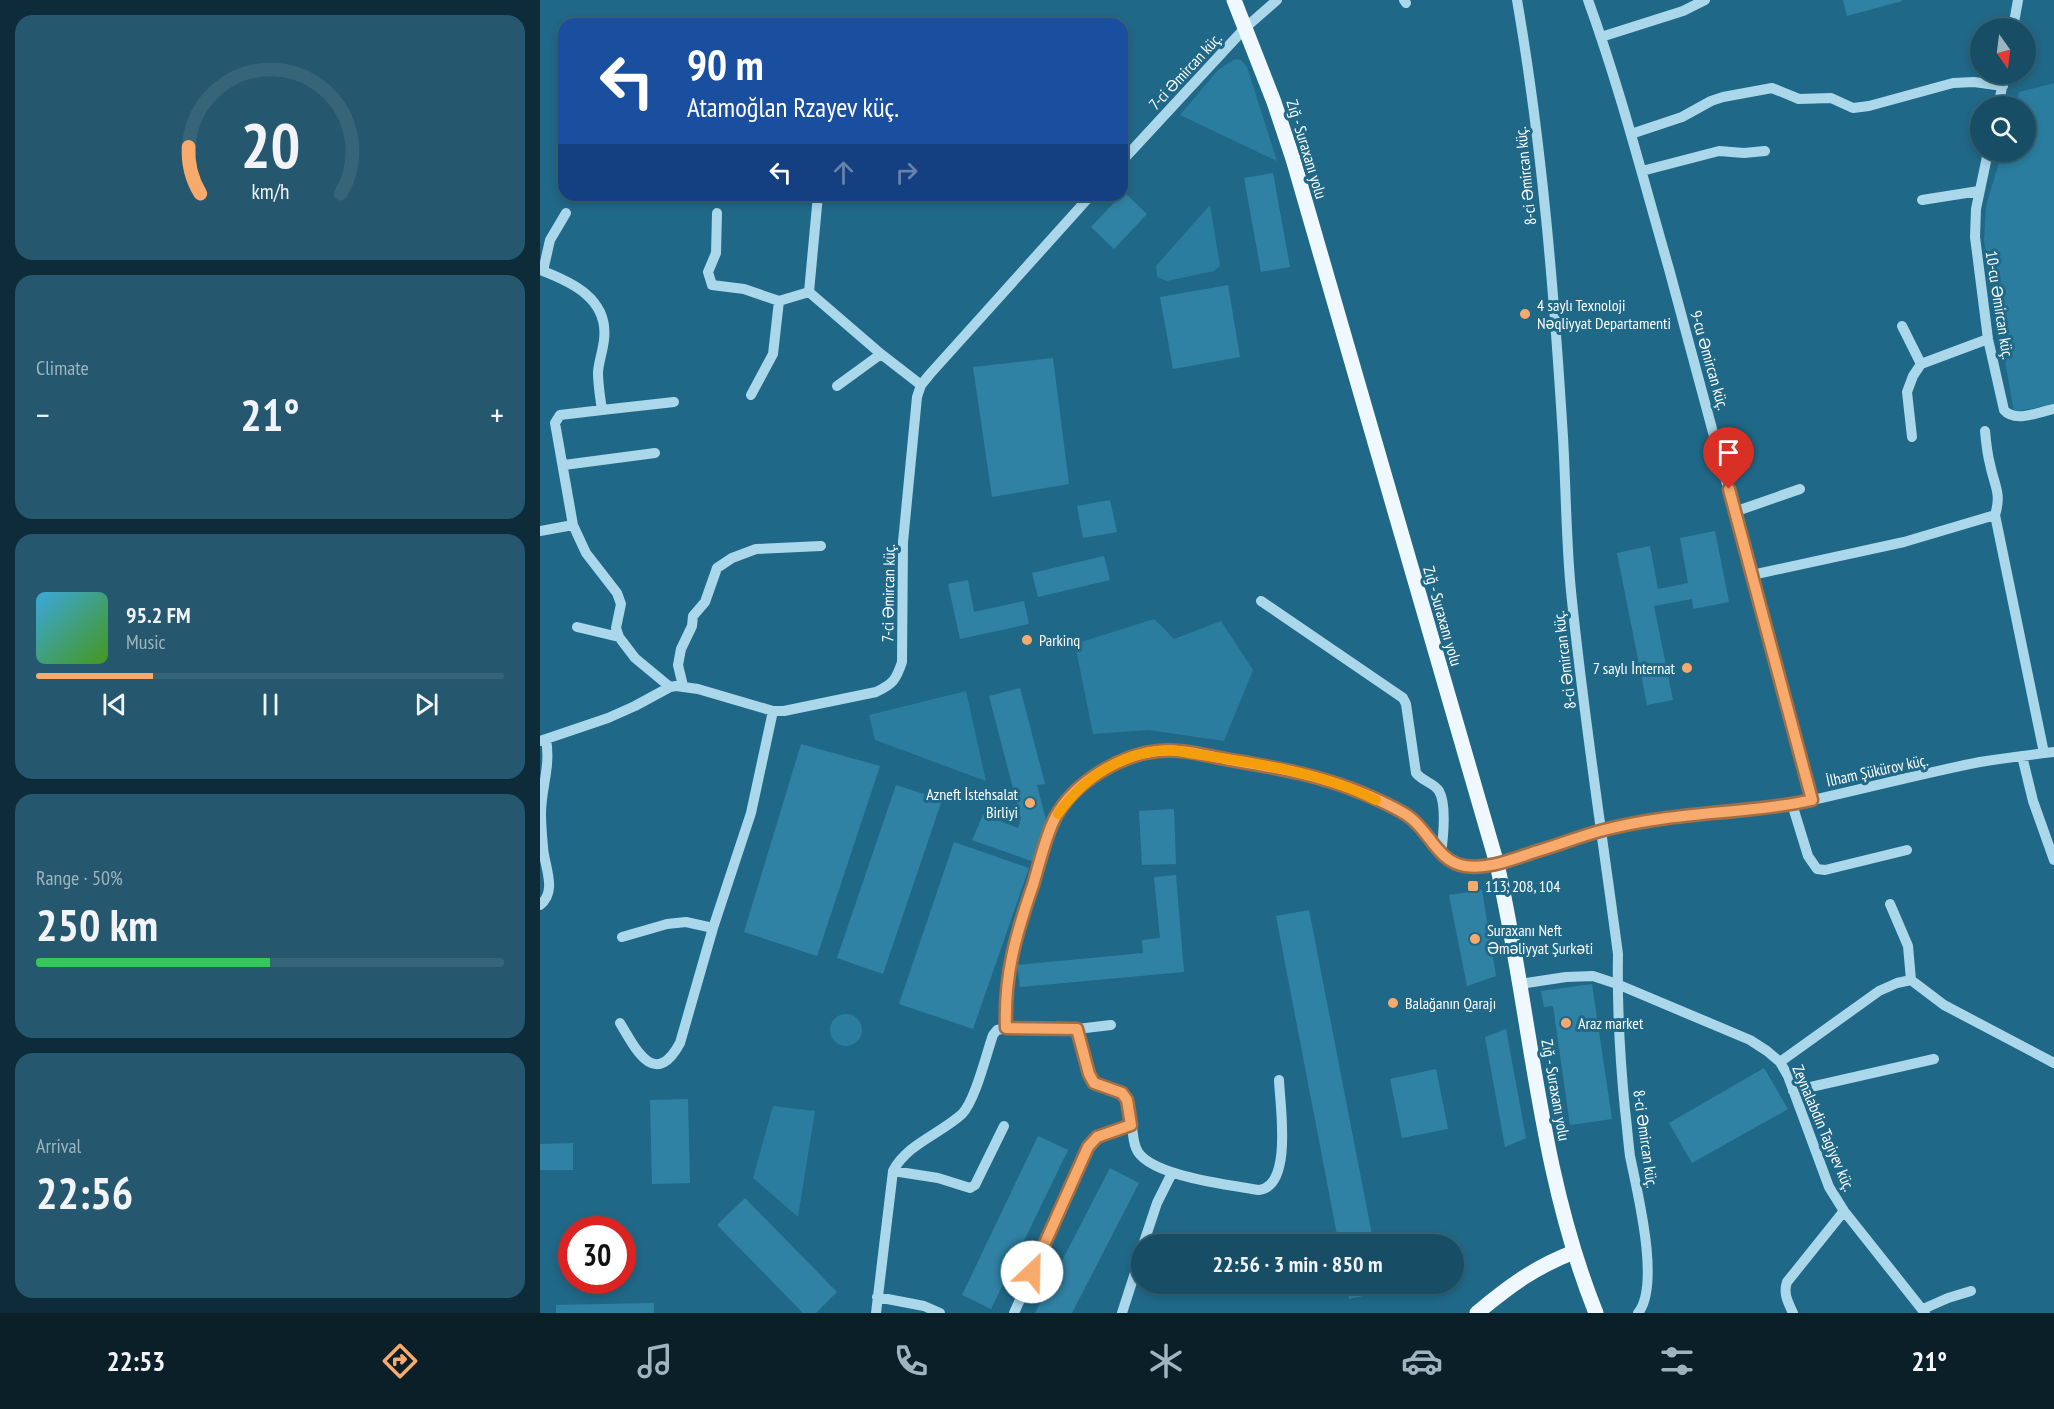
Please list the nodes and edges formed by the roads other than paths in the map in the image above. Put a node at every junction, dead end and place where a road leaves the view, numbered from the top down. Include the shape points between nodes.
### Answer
1 (1234, 0) edge
2 (1277, 0) edge
3 (1517, 0) edge
4 (1588, 0) edge
5 (1705, 0) edge
6 (2018, 0) edge
7 (2015, 18) edge
8 (1245, 28) junction
9 (1601, 37) junction
10 (2003, 86) joint
11 (2000, 96) edge
12 (1631, 134) junction
13 (1765, 151) dead end
14 (1128, 155) edge
15 (1986, 162) edge
16 (1642, 171) junction
17 (1979, 191) junction
18 (1922, 200) dead end
19 (817, 201) edge
20 (1086, 201) edge
21 (566, 213) dead end
22 (717, 213) dead end
23 (541, 270) edge
24 (809, 292) junction
25 (779, 301) junction
26 (1902, 326) dead end
27 (1988, 339) junction
28 (880, 354) junction
29 (1921, 364) junction
30 (921, 385) junction
31 (837, 386) dead end
32 (751, 395) dead end
33 (675, 402) dead end
34 (2054, 409) edge
35 (602, 410) junction
36 (1985, 431) dead end
37 (1912, 437) dead end
38 (655, 453) dead end
39 (564, 465) junction
40 (1800, 489) dead end
41 (1734, 512) junction
42 (1995, 515) junction
43 (573, 525) junction
44 (540, 531) edge
45 (821, 546) dead end
46 (1752, 575) junction
47 (1261, 601) dead end
48 (576, 627) dead end
49 (619, 637) junction
50 (683, 686) junction
51 (670, 687) junction
52 (773, 711) junction
53 (543, 740) edge
54 (2049, 752) edge
55 (2022, 756) junction
56 (1812, 800) junction
57 (1792, 804) junction
58 (1600, 831) junction
59 (1907, 850) dead end
60 (1441, 854) junction
61 (2054, 860) edge
62 (1497, 864) junction
63 (1890, 904) dead end
64 (540, 905) edge
65 (713, 928) junction
66 (622, 936) dead end
67 (1911, 980) junction
68 (1520, 984) junction
69 (1617, 984) junction
70 (620, 1023) dead end
71 (1111, 1025) dead end
72 (1006, 1028) junction
73 (1077, 1029) junction
74 (1934, 1059) dead end
75 (1780, 1062) junction
76 (2054, 1063) edge
77 (1279, 1080) dead end
78 (1793, 1090) junction
79 (1131, 1125) junction
80 (1004, 1126) dead end
81 (893, 1171) junction
82 (1172, 1173) junction
83 (1844, 1211) junction
84 (1147, 1234) edge
85 (1575, 1252) junction
86 (1131, 1285) edge
87 (1971, 1291) dead end
88 (878, 1297) junction
89 (1924, 1311) edge
90 (876, 1313) edge
91 (940, 1313) edge
92 (1014, 1313) edge
93 (1122, 1313) edge
94 (1477, 1313) edge
95 (1596, 1313) edge
96 (1638, 1313) edge
97 (1793, 1313) edge

1 - 8 main road, Zığ - Suraxanı yolu
2 - 8 street
3 - 58 street, 8-ci Əmircan küç. via 1540,168 1563,436 1571,590
4 - 9 street, 9-cu Əmircan küç.
5 - 9 street
6 - 7 street
8 - 14 street, 7-ci Əmircan küç.
8 - 62 main road, Zığ - Suraxanı yolu via 1293,159
9 - 12 street, 9-cu Əmircan küç.
10 - 11 street
10 - 12 street via 1953,83 1853,108 1831,98 1799,99 1772,88 1711,101 1682,117
12 - 16 street, 9-cu Əmircan küç.
13 - 16 street via 1719,151
15 - 17 street, 10-cu Əmircan küç.
16 - 41 street, 9-cu Əmircan küç.
17 - 18 street
17 - 27 street, 10-cu Əmircan küç. via 1975,237
19 - 24 street
20 - 30 street, 7-ci Əmircan küç.
21 - 23 street via 550,240
22 - 25 street via 716,253 708,272 712,285 744,289
23 - 35 street via 596,302 604,320 605,339 598,373
24 - 25 street
24 - 28 street
25 - 32 street via 773,354
26 - 29 street
27 - 29 street
27 - 34 street, 10-cu Əmircan küç. via 2008,415 2017,417
28 - 30 street
28 - 31 street
29 - 37 street via 1907,392
30 - 52 street, 7-ci Əmircan küç. via 903,542 902,662 897,677 876,692
33 - 35 street
35 - 39 street via 560,415 555,423
36 - 42 street via 1999,494
38 - 39 street
39 - 43 street
40 - 41 street
41 - 46 street, 9-cu Əmircan küç.
42 - 46 street via 1904,542
42 - 54 street
43 - 44 street
43 - 49 street via 586,553 617,593 621,604 616,628
45 - 50 street via 756,549 717,568 681,649 678,664
46 - 56 street, 9-cu Əmircan küç.
47 - 60 street via 1403,698 1416,773 1436,788 1442,799
48 - 49 street
49 - 51 street via 635,658
50 - 51 street, 7-ci Əmircan küç.
50 - 52 street, 7-ci Əmircan küç.
51 - 53 street, 7-ci Əmircan küç. via 608,718
52 - 65 street via 752,813
53 - 64 street via 548,766 540,813 550,887
54 - 55 street, İlham Şükürov küç.
55 - 56 street, İlham Şükürov küç.
55 - 61 street
56 - 57 street, İlham Şükürov küç.
57 - 58 street, İlham Şükürov küç. via 1667,818
57 - 59 street via 1808,856 1817,869
58 - 62 street, İlham Şükürov küç.
58 - 69 street, 8-ci Əmircan küç. via 1618,954
60 - 62 street, İlham Şükürov küç. via 1451,863 1466,866
60 - 72 street via 1410,818 1329,781 1172,750 1126,758 1092,777 1055,817 1016,935 1007,984
62 - 68 main road, Zığ - Suraxanı yolu
63 - 67 street via 1908,946
65 - 66 street via 686,922
65 - 70 street via 680,1043 672,1058 651,1064 641,1057
67 - 75 street via 1879,991
67 - 76 street via 1944,1005
68 - 69 street, Zeynalabdin Tagiyev küç. via 1593,976
68 - 85 main road, Zığ - Suraxanı yolu via 1549,1159
69 - 75 street, Zeynalabdin Tagiyev küç. via 1750,1040
69 - 96 street, 8-ci Əmircan küç. via 1625,1109 1644,1224 1646,1298
71 - 73 street
72 - 73 street
72 - 81 street via 993,1035 970,1103 962,1114 905,1154
73 - 79 street via 1094,1083 1122,1093
74 - 78 street
75 - 78 street, Zeynalabdin Tagiyev küç.
77 - 82 street via 1282,1148 1275,1180 1267,1189
78 - 83 street, Zeynalabdin Tagiyev küç. via 1823,1173
79 - 82 street via 1141,1159
79 - 92 street via 1097,1137 1088,1147
80 - 81 street via 970,1188
81 - 88 street
82 - 84 street
83 - 89 street, Zeynalabdin Tagiyev küç.
83 - 97 street via 1787,1282 1786,1298
85 - 94 main road via 1528,1273
85 - 95 main road, Zığ - Suraxanı yolu
86 - 93 street
87 - 89 street
88 - 90 street
88 - 91 street

